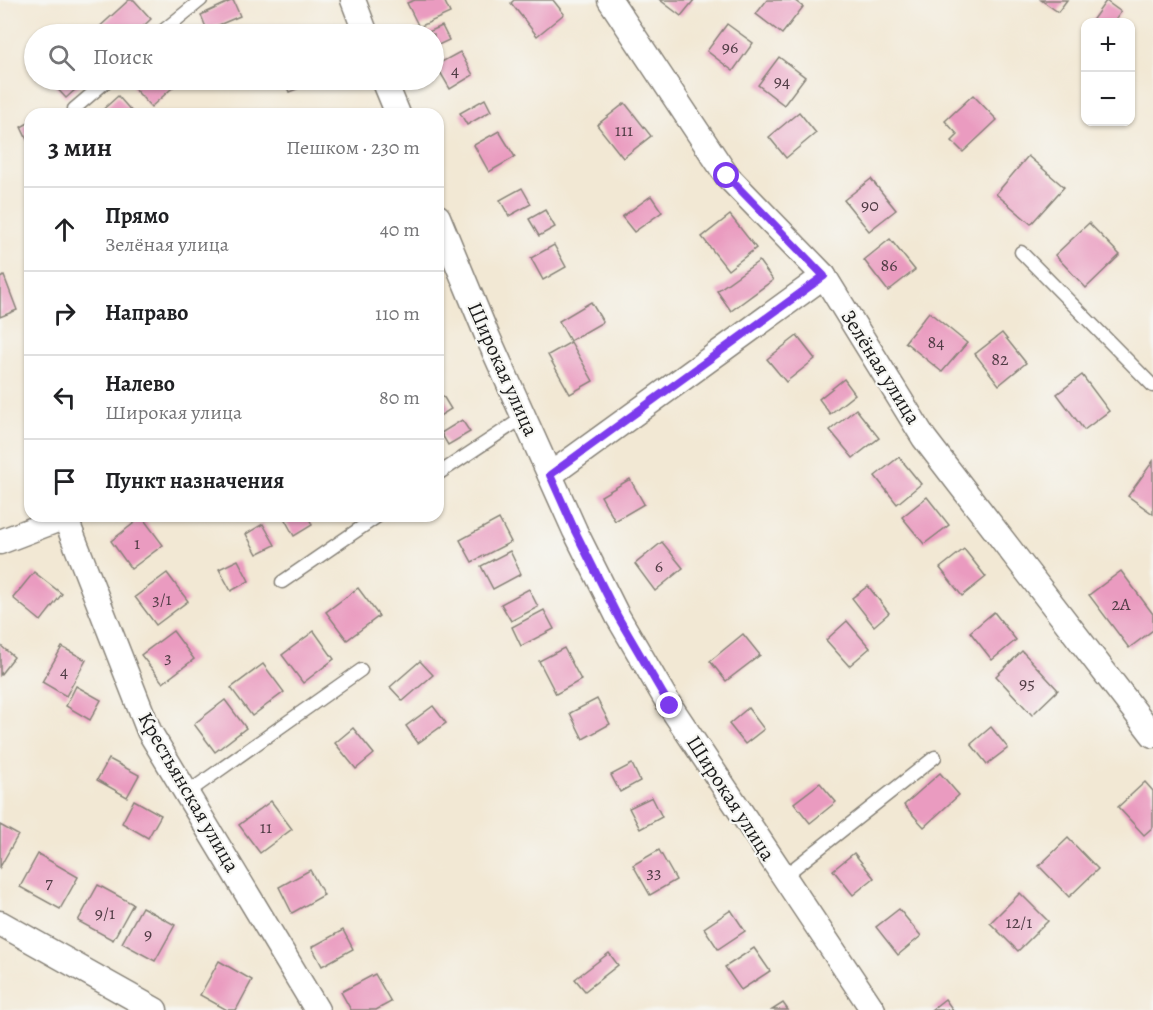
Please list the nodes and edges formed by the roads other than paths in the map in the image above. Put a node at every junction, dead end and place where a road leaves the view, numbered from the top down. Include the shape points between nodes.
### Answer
1 (201, 0) edge
2 (353, 0) edge
3 (610, 0) edge
4 (171, 24) edge
5 (362, 24) edge
6 (96, 90) edge
7 (388, 90) edge
8 (75, 108) edge
9 (396, 108) edge
10 (444, 231) edge
11 (1021, 252) dead end
12 (824, 276) junction
13 (1153, 386) edge
14 (524, 417) junction
15 (444, 470) edge
16 (550, 475) junction
17 (64, 522) edge
18 (67, 522) edge
19 (369, 522) edge
20 (0, 542) edge
21 (282, 582) dead end
22 (361, 670) dead end
23 (1153, 735) edge
24 (935, 757) dead end
25 (187, 793) junction
26 (783, 877) junction
27 (0, 923) edge
28 (155, 1010) edge
29 (317, 1010) edge
30 (873, 1010) edge

1 - 4 lane
2 - 5 street
3 - 12 street, Зелёная улица via 727,176
6 - 8 lane
7 - 9 street
10 - 14 street, Широкая улица
11 - 13 lane
12 - 16 street
12 - 23 street, Зелёная улица via 924,438
14 - 15 lane
14 - 16 street, Широкая улица
16 - 26 street, Широкая улица via 618,617 670,706
17 - 20 street
18 - 25 street, Крестьянская улица via 149,731
19 - 21 lane
22 - 25 lane
24 - 26 lane
25 - 29 street, Крестьянская улица
26 - 30 street, Широкая улица
27 - 28 street

